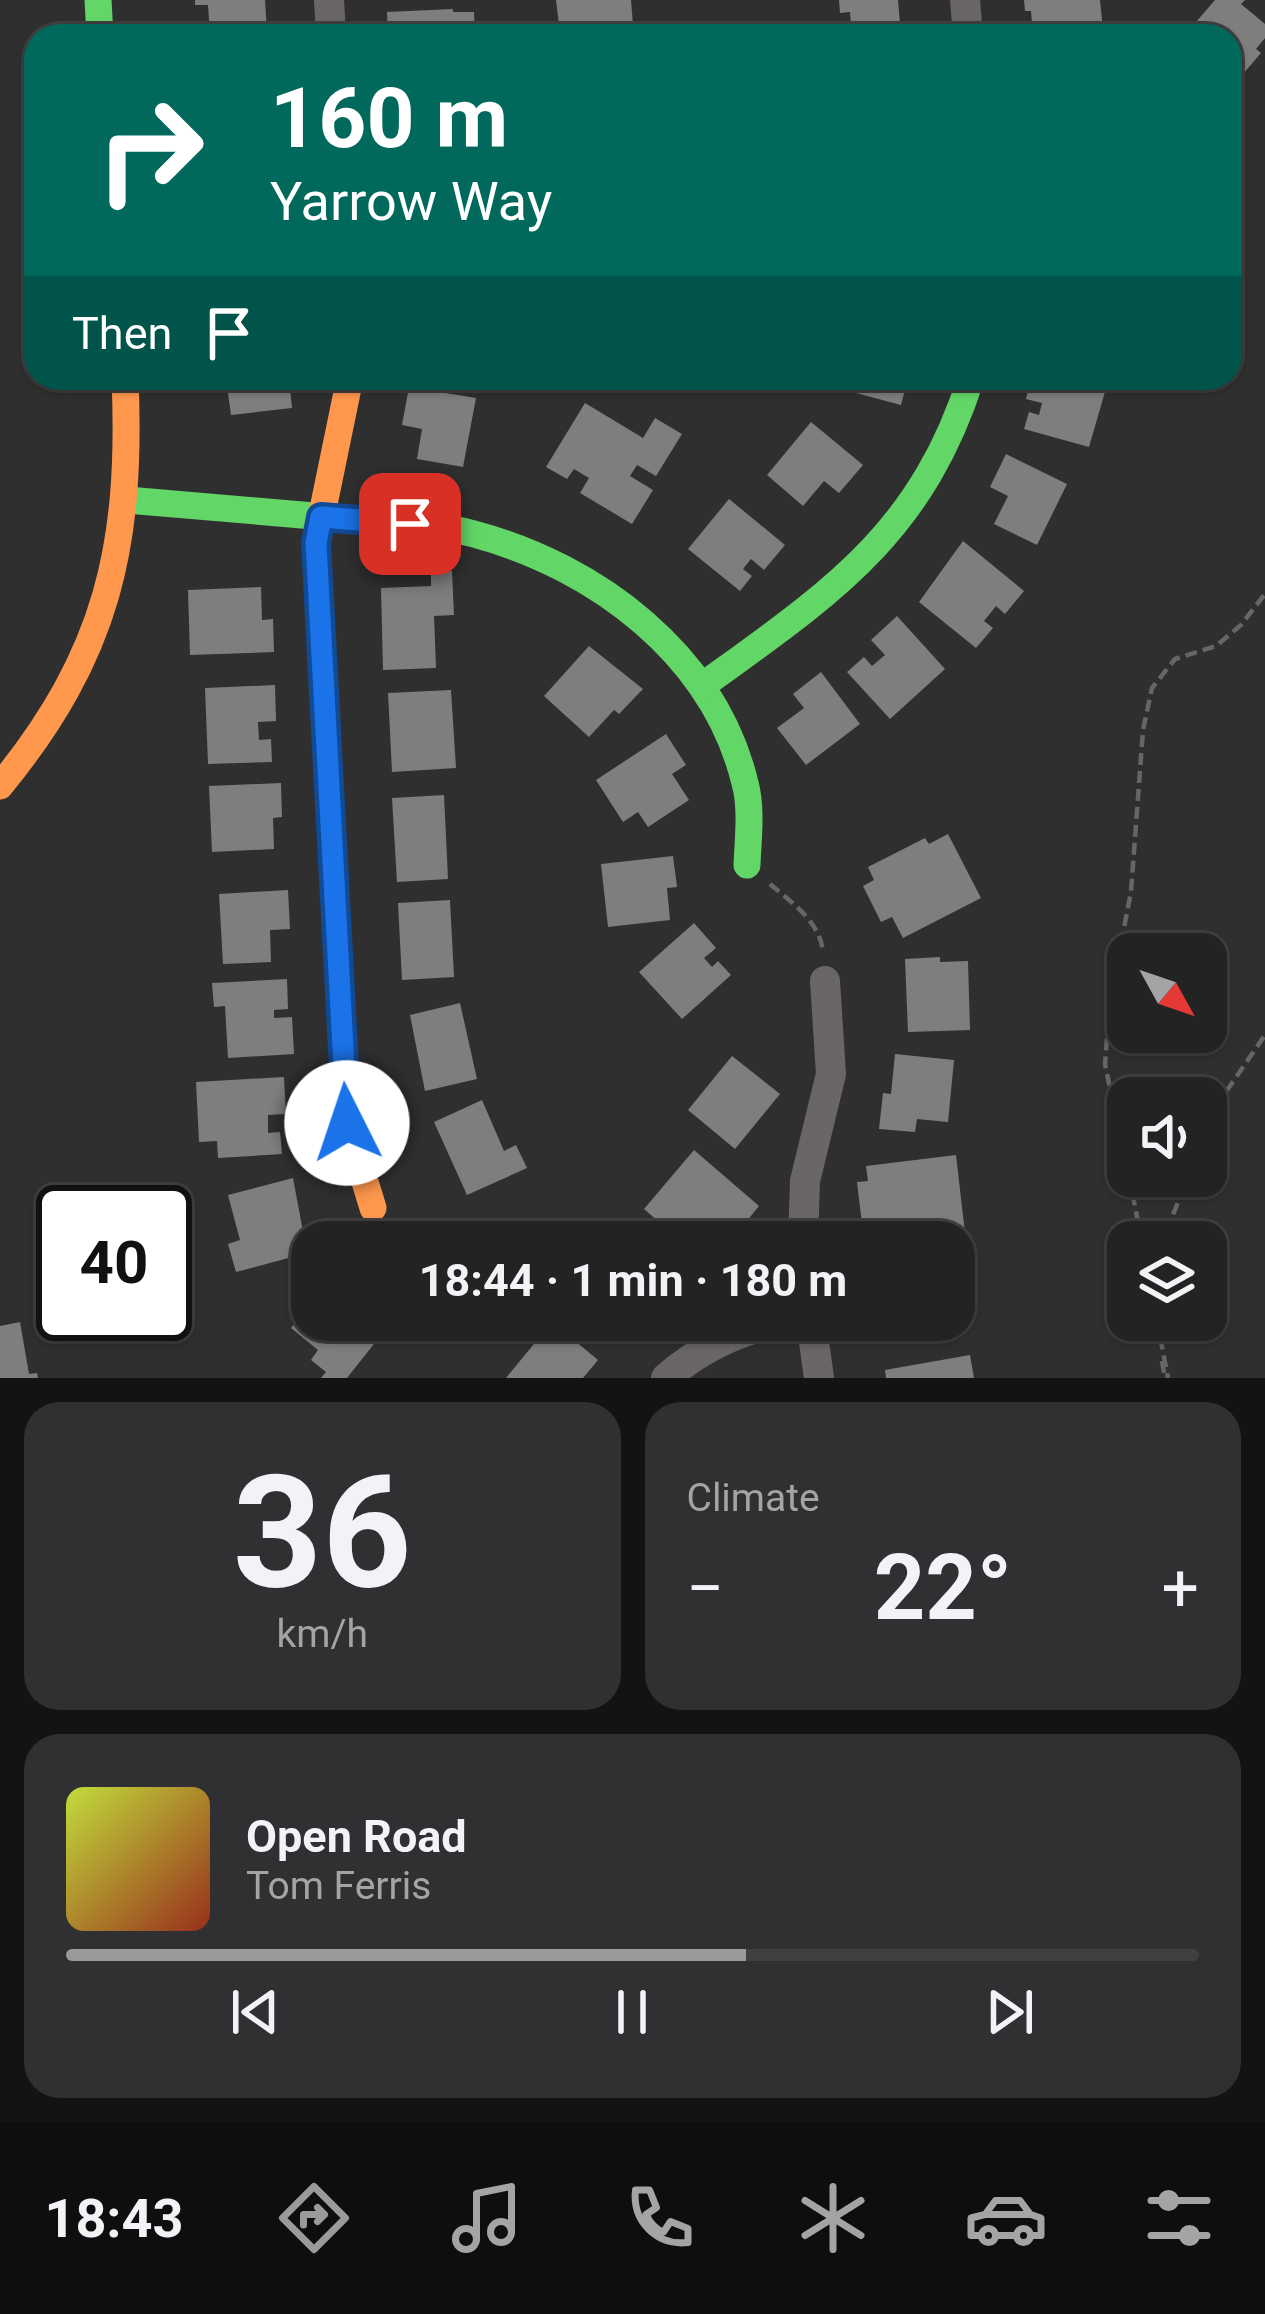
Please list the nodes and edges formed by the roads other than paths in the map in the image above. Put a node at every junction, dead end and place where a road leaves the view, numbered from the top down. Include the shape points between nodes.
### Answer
1 (125, 390) edge
2 (347, 390) edge
3 (967, 390) edge
4 (128, 500) junction
5 (321, 517) junction
6 (702, 686) junction
7 (0, 786) edge
8 (747, 865) road end
9 (825, 981) road end
10 (373, 1208) dead end
11 (804, 1221) edge
12 (723, 1341) edge
13 (814, 1341) edge
14 (666, 1378) edge
15 (819, 1378) edge

1 - 4 street
2 - 5 street
3 - 6 street via 944,452 880,546
4 - 5 street
4 - 7 street via 94,641 46,728
5 - 6 street via 471,533 563,567 655,632
5 - 10 street via 316,543 346,1104
6 - 8 street via 746,788
9 - 11 street via 832,1074 805,1181
12 - 14 street
13 - 15 street

